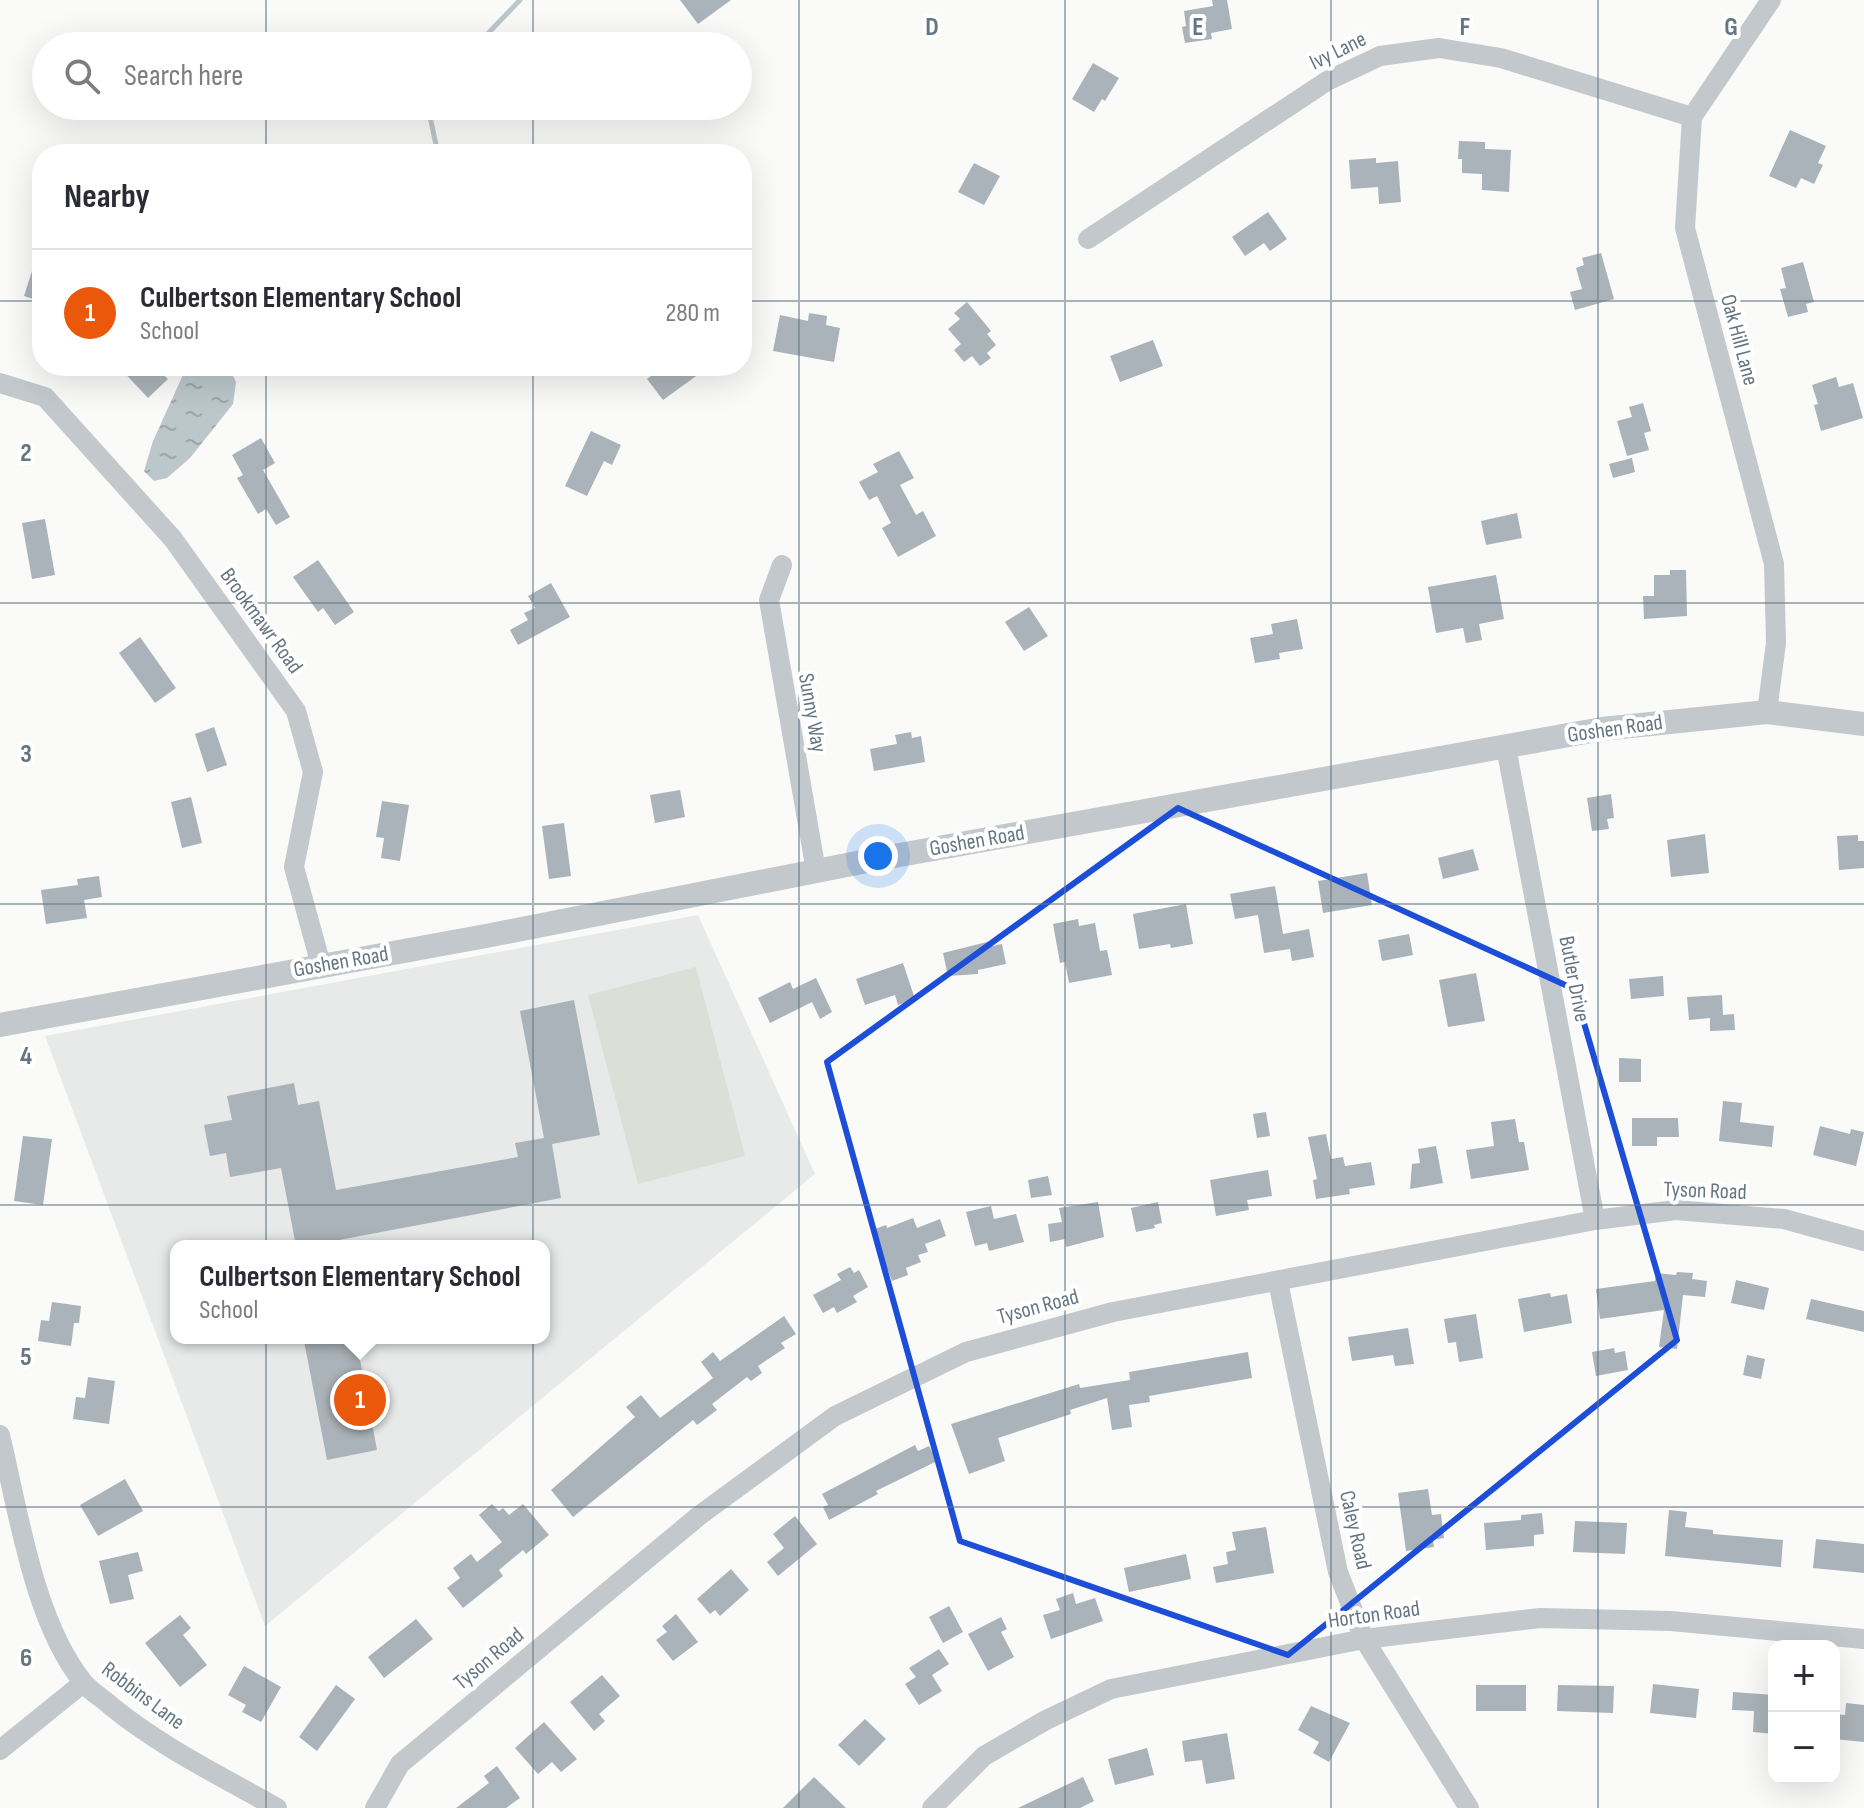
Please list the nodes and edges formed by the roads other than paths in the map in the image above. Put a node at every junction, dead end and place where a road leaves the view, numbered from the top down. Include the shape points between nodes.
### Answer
1 (1771, 0) edge
2 (1692, 117) junction
3 (1088, 239) dead end
4 (0, 383) edge
5 (782, 565) dead end
6 (1767, 712) junction
7 (1864, 724) edge
8 (1506, 747) junction
9 (816, 871) junction
10 (321, 965) junction
11 (0, 1025) edge
12 (1595, 1220) junction
13 (1864, 1241) edge
14 (1278, 1282) junction
15 (0, 1435) edge
16 (4, 1468) edge
17 (1364, 1639) junction
18 (1864, 1639) edge
19 (83, 1683) junction
20 (0, 1750) edge
21 (277, 1808) edge
22 (375, 1808) edge
23 (932, 1808) edge
24 (1469, 1808) edge

1 - 2 street
2 - 3 street, Ivy Lane via 1501,58 1439,48 1380,56 1327,81
2 - 6 street, Oak Hill Lane via 1685,228 1774,564 1776,643
4 - 10 street, Brookmawr Road via 45,397 173,539 296,711 313,772 294,867
5 - 9 street, Sunny Way via 769,600
6 - 7 street, Goshen Road
6 - 8 street, Goshen Road via 1602,729
8 - 9 street, Goshen Road
8 - 12 street, Butler Drive
9 - 10 street, Goshen Road
10 - 11 street, Goshen Road
12 - 13 street, Tyson Road via 1676,1210 1784,1219
12 - 14 street, Tyson Road
14 - 17 street, Caley Road via 1338,1572
14 - 22 street, Tyson Road via 1113,1312 966,1352 835,1416 700,1515 400,1764
15 - 16 street, Robbins Lane
16 - 19 street, Robbins Lane via 53,1633
17 - 18 street, Horton Road via 1540,1618 1671,1621
17 - 23 street, Horton Road via 1111,1689 984,1756
17 - 24 street, Caley Road
19 - 20 street
19 - 21 street, Robbins Lane via 131,1722

